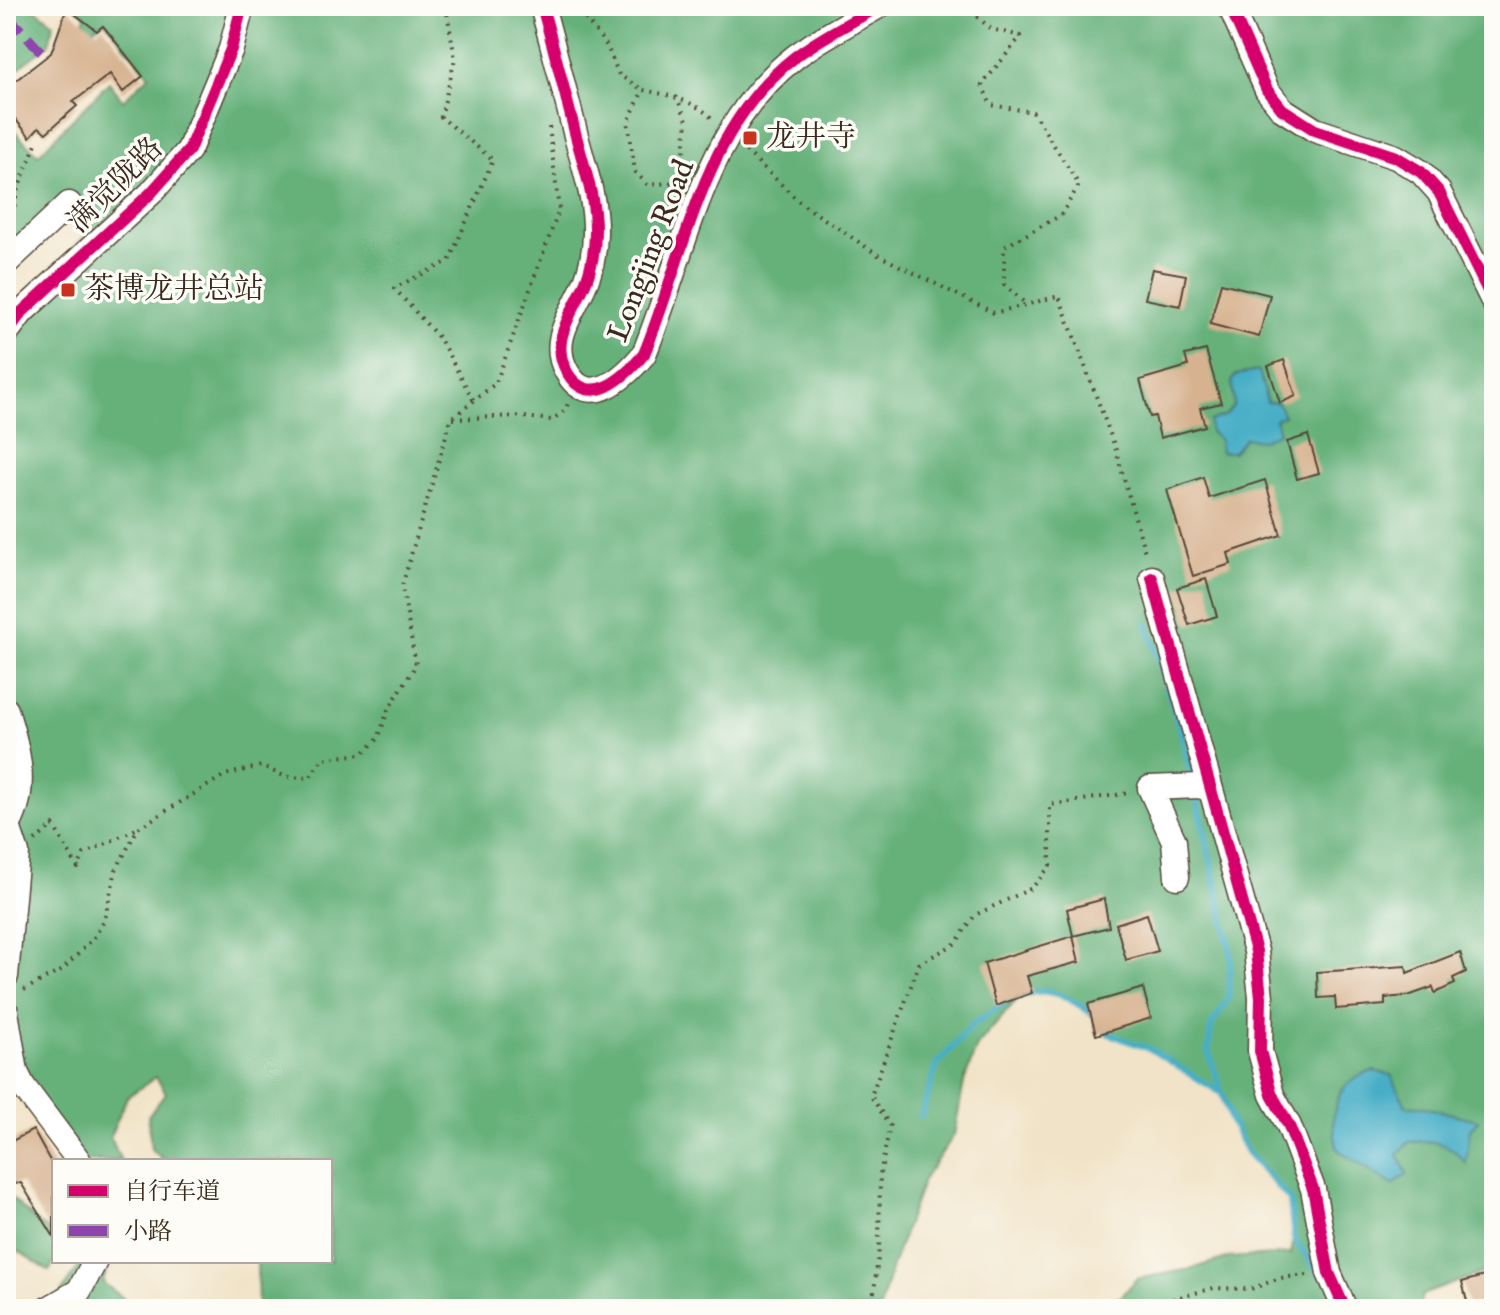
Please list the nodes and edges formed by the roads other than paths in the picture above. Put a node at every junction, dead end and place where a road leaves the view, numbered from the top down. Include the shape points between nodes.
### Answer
1 (242, 6) edge
2 (542, 6) edge
3 (879, 6) edge
4 (1230, 6) edge
5 (69, 204) dead end
6 (12, 258) edge
7 (1494, 303) edge
8 (7, 330) edge
9 (1152, 578) road end
10 (6, 710) edge
11 (1196, 788) junction
12 (10, 834) edge
13 (1177, 877) dead end
14 (13, 984) edge
15 (6, 1012) edge
16 (78, 1159) edge
17 (94, 1263) edge
18 (49, 1309) edge
19 (1345, 1309) edge

1 - 8 street, 满觉陇路 via 231,49 189,150
2 - 3 street, Longjing Road via 594,220 591,262 561,331 562,359 580,387 594,391 630,372 644,354 696,202 729,136 766,86 795,57
4 - 7 street via 1267,90 1282,109 1315,130 1396,157 1421,172 1439,192
5 - 6 street
9 - 11 street
10 - 12 street via 19,753 21,783
11 - 13 street via 1150,788 1174,841
11 - 19 street via 1256,951 1260,1051 1272,1095 1313,1189 1329,1273
12 - 14 street
15 - 16 street via 16,1072
17 - 18 street via 79,1291

